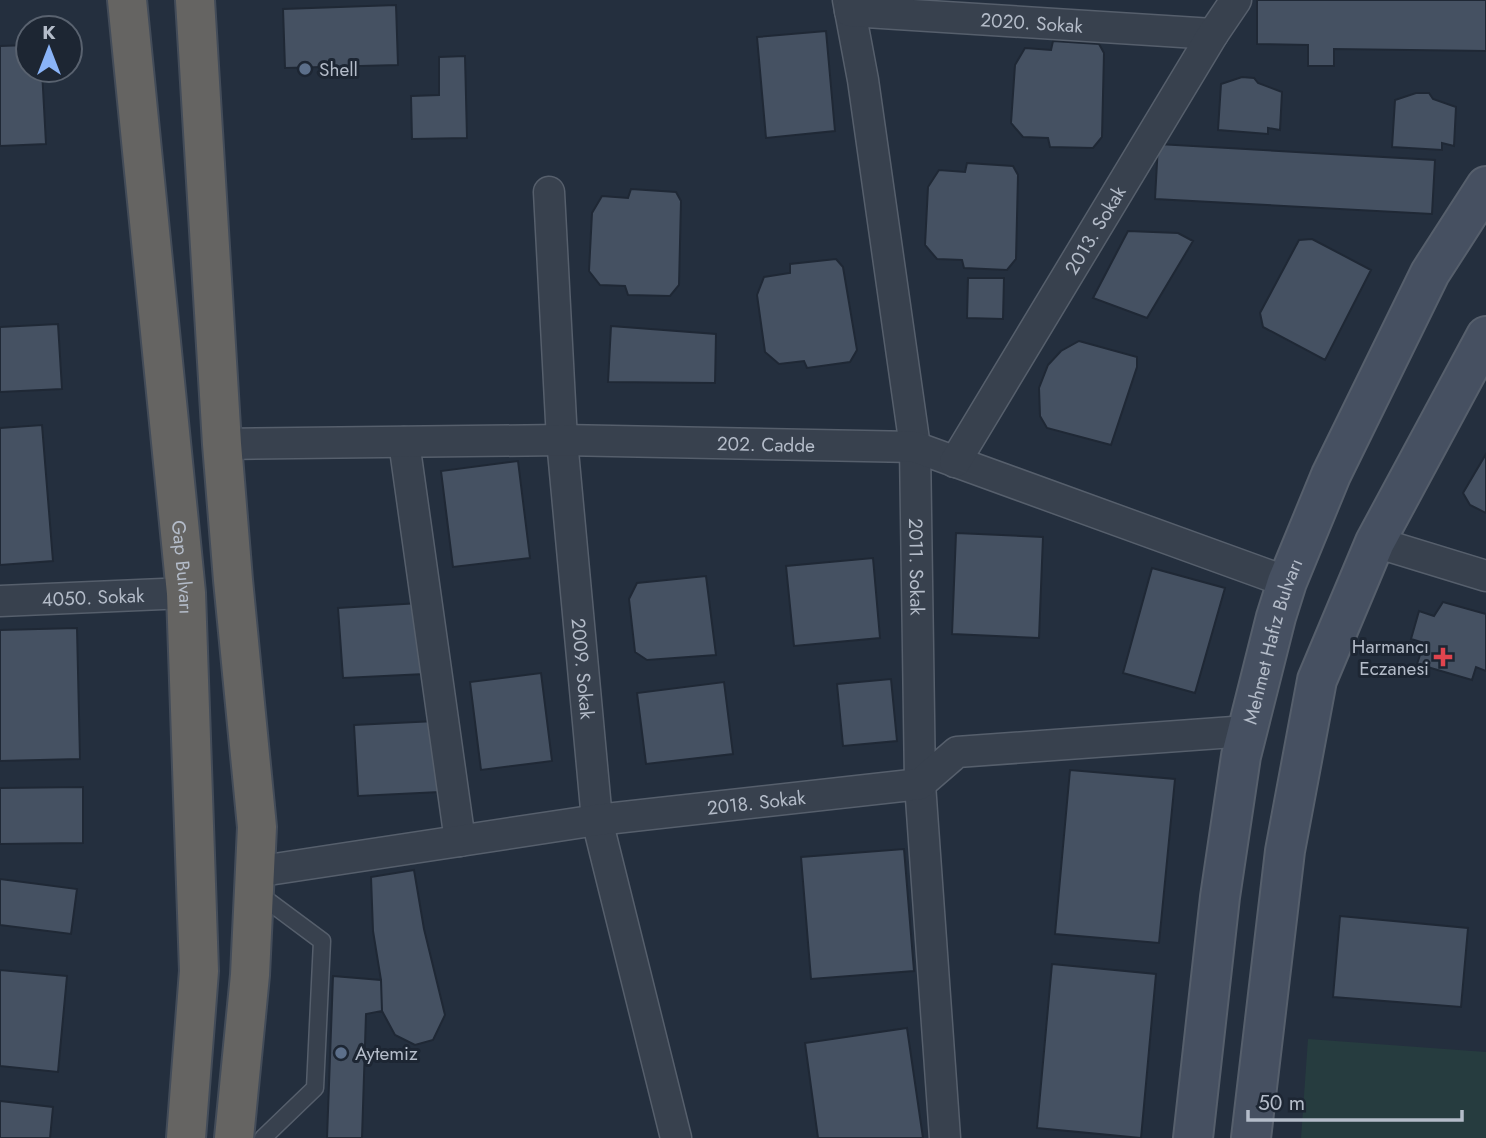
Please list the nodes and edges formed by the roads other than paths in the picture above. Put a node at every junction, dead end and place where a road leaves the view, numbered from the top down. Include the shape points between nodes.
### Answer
1 (127, 0) edge
2 (195, 0) edge
3 (1236, 0) edge
4 (849, 6) edge
5 (1213, 34) junction
6 (1486, 186) edge
7 (549, 192) dead end
8 (1486, 336) edge
9 (562, 440) junction
10 (404, 442) junction
11 (222, 444) junction
12 (915, 447) junction
13 (955, 462) junction
14 (1375, 542) junction
15 (1486, 576) edge
16 (1287, 582) junction
17 (186, 593) junction
18 (0, 601) edge
19 (1247, 730) junction
20 (920, 784) junction
21 (597, 820) junction
22 (460, 841) junction
23 (254, 882) junction
24 (186, 1138) edge
25 (233, 1138) edge
26 (263, 1138) edge
27 (676, 1138) edge
28 (945, 1138) edge
29 (1193, 1138) edge
30 (1251, 1138) edge

1 - 17 highway, Gap Bulvarı
2 - 11 highway
3 - 5 street, 2013. Sokak
4 - 5 street, 2020. Sokak
4 - 12 street, 2011. Sokak
5 - 13 street, 2013. Sokak
6 - 16 main road, Mehmet Hafız Bulvarı via 1430,273 1331,475
7 - 9 street, 2009. Sokak
8 - 14 main road
9 - 10 street, 202. Cadde
9 - 12 street, 202. Cadde
9 - 21 street, 2009. Sokak
10 - 11 street, 202. Cadde
10 - 22 street
11 - 23 highway via 257,827
12 - 13 street, 202. Cadde
12 - 20 street, 2011. Sokak
13 - 16 street, 202. Cadde
14 - 15 street
14 - 30 main road via 1317,680 1285,850
16 - 19 main road, Mehmet Hafız Bulvarı
17 - 18 street, 4050. Sokak
17 - 24 highway, Gap Bulvarı via 199,971
19 - 20 street via 957,752
19 - 29 main road, Mehmet Hafız Bulvarı via 1220,897
20 - 21 street, 2018. Sokak
20 - 28 street, 2011. Sokak
21 - 22 street, 2018. Sokak
21 - 27 street, 2009. Sokak
22 - 23 street, 2018. Sokak
23 - 25 highway via 250,975
23 - 26 lane via 323,941 315,1088

